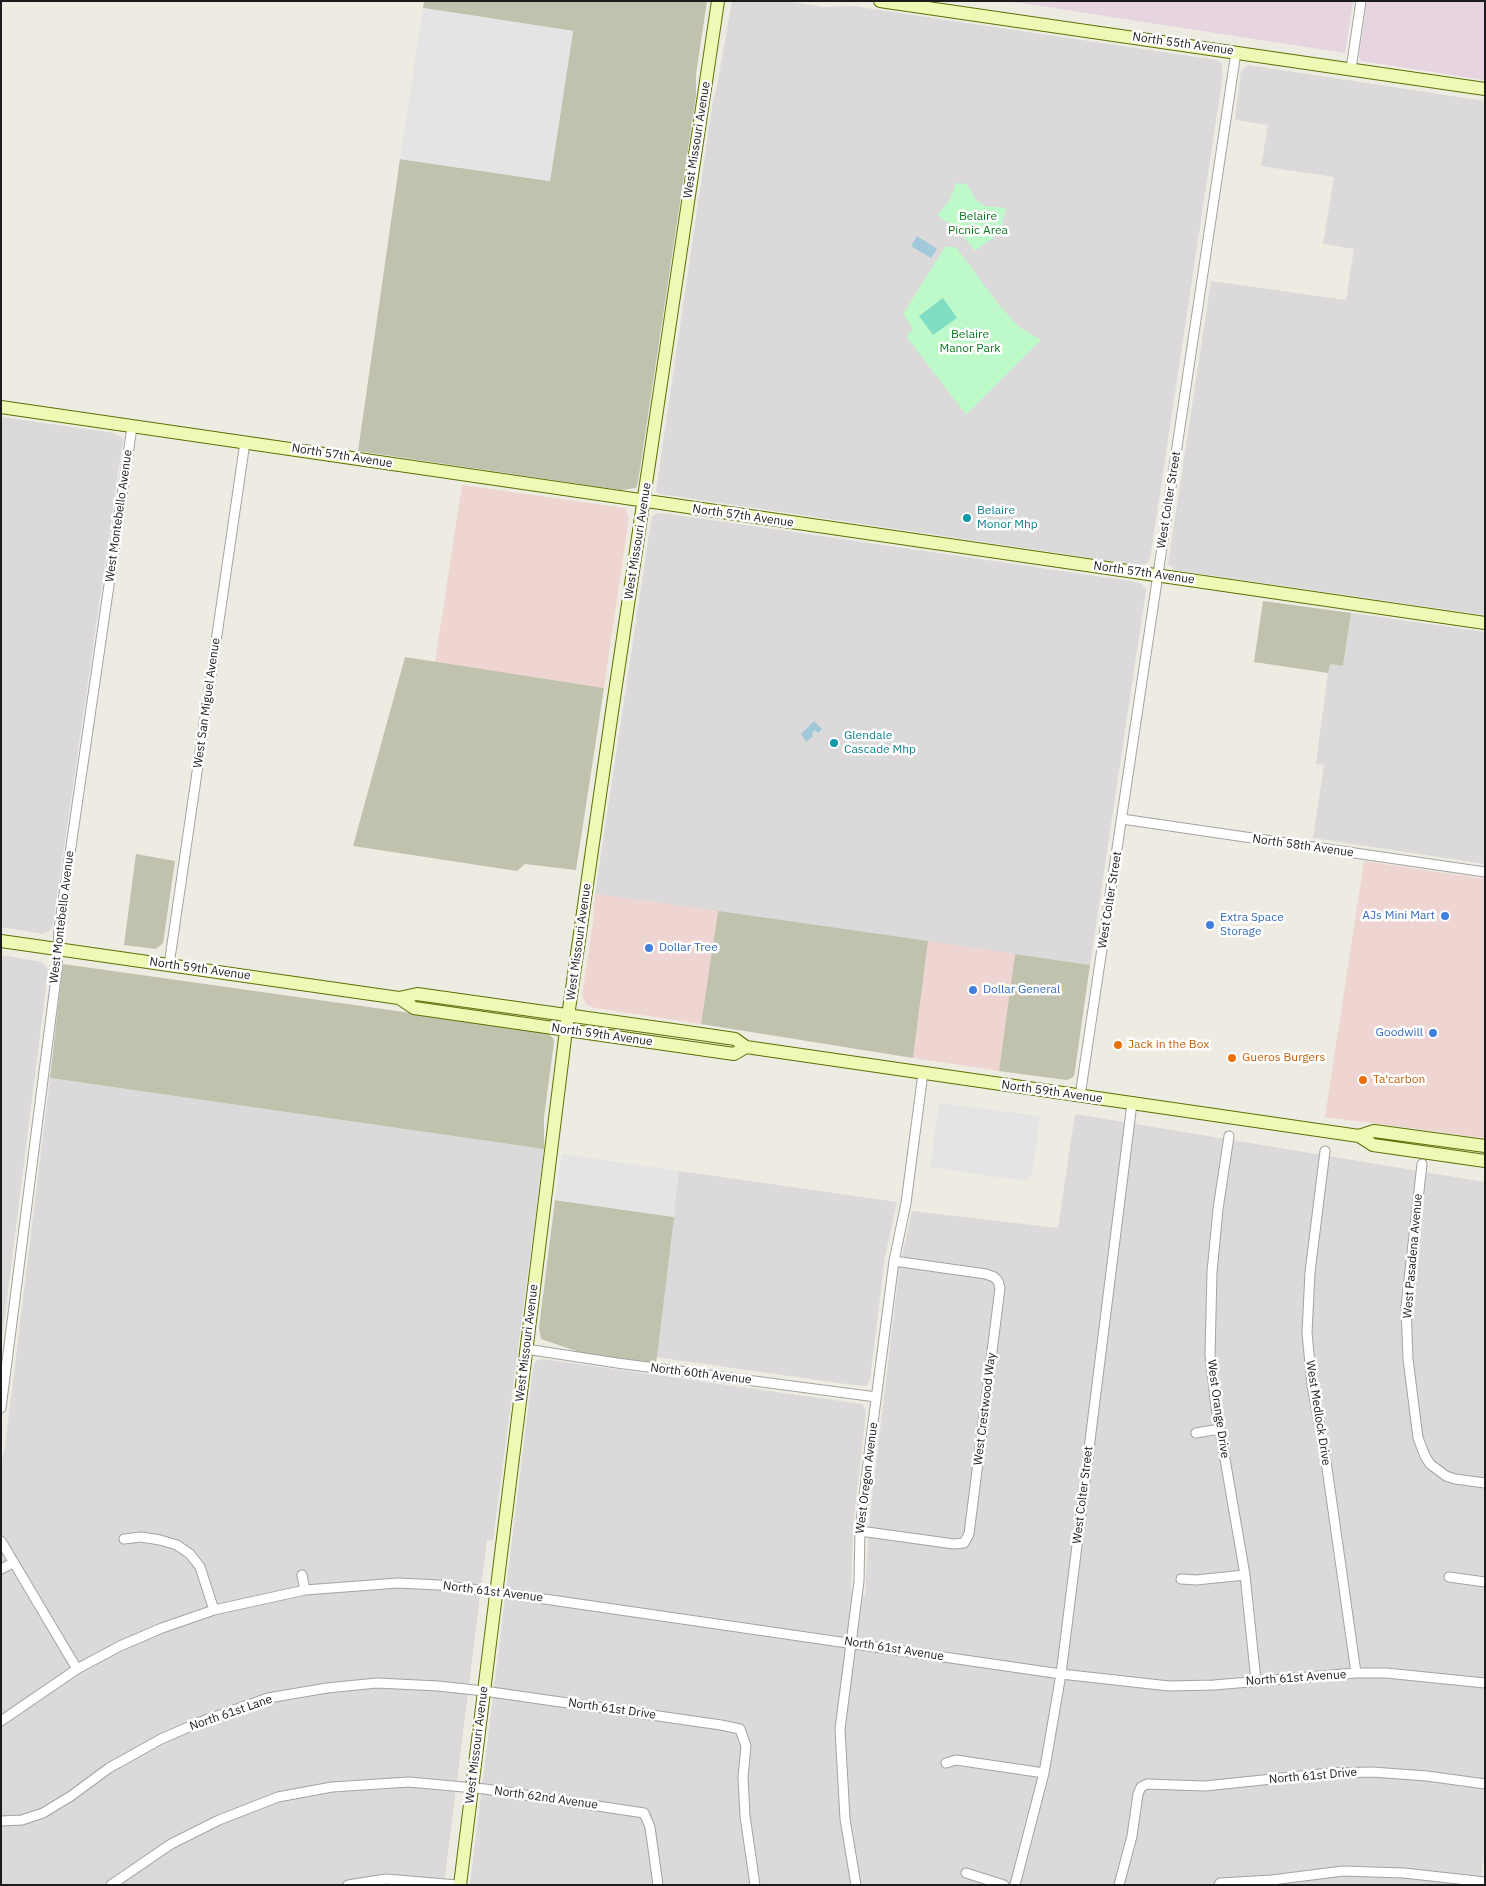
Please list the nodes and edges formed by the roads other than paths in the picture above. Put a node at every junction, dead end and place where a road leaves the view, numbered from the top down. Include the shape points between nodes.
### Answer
1 (718, 1) edge
2 (880, 1) edge
3 (1361, 1) edge
4 (1236, 52) junction
5 (1352, 70) junction
6 (1485, 90) edge
7 (1, 407) edge
8 (132, 427) junction
9 (245, 442) junction
10 (644, 501) junction
11 (1158, 575) junction
12 (1485, 623) edge
13 (1122, 819) junction
14 (1485, 872) edge
15 (1, 941) edge
16 (57, 949) junction
17 (169, 965) junction
18 (399, 998) junction
19 (568, 1015) junction
20 (566, 1030) junction
21 (746, 1047) junction
22 (922, 1073) junction
23 (1080, 1096) junction
24 (1132, 1103) junction
25 (1229, 1136) dead end
26 (1359, 1136) junction
27 (1485, 1146) edge
28 (1325, 1151) dead end
29 (1485, 1161) edge
30 (1422, 1164) dead end
31 (894, 1261) junction
32 (526, 1349) junction
33 (876, 1397) junction
34 (1, 1408) edge
35 (1220, 1429) junction
36 (1196, 1433) dead end
37 (1485, 1483) edge
38 (860, 1531) junction
39 (124, 1539) dead end
40 (1, 1542) edge
41 (13, 1563) junction
42 (1, 1569) edge
43 (302, 1575) dead end
44 (1245, 1576) junction
45 (1448, 1577) dead end
46 (1181, 1579) dead end
47 (1485, 1582) edge
48 (305, 1590) junction
49 (496, 1592) junction
50 (214, 1610) junction
51 (850, 1643) junction
52 (76, 1669) junction
53 (1356, 1673) junction
54 (1061, 1674) junction
55 (1256, 1681) junction
56 (1485, 1683) edge
57 (484, 1691) junction
58 (1, 1721) edge
59 (946, 1763) dead end
60 (1044, 1773) junction
61 (1485, 1784) edge
62 (472, 1788) junction
63 (1, 1821) edge
64 (966, 1873) dead end
65 (1485, 1882) edge
66 (1219, 1884) edge
67 (111, 1885) edge
68 (348, 1885) edge
69 (459, 1885) edge
70 (658, 1885) edge
71 (755, 1885) edge
72 (856, 1885) edge
73 (1004, 1885) edge
74 (1015, 1885) edge
75 (1119, 1885) edge

1 - 10 street, West Missouri Avenue
2 - 4 street, North 55th Avenue
3 - 5 street
4 - 5 street, North 55th Avenue
4 - 11 street, West Colter Street
5 - 6 street, North 55th Avenue
7 - 8 street, North 57th Avenue
8 - 9 street, North 57th Avenue
8 - 16 street, West Montebello Avenue
9 - 10 street, North 57th Avenue
9 - 17 street, West San Miguel Avenue
10 - 11 street, North 57th Avenue
10 - 19 street, West Missouri Avenue
11 - 12 street, North 57th Avenue
11 - 13 street, West Colter Street
13 - 14 street, North 58th Avenue
13 - 23 street, West Colter Street
15 - 16 street, North 59th Avenue
16 - 17 street, North 59th Avenue
16 - 34 street, West Montebello Avenue via 57,970
17 - 18 street, North 59th Avenue
18 - 19 street, North 59th Avenue via 417,994
18 - 20 street, North 59th Avenue via 414,1008
19 - 20 street, West Missouri Avenue
19 - 21 street, North 59th Avenue via 735,1038
20 - 21 street, North 59th Avenue via 734,1054
20 - 32 street, West Missouri Avenue
21 - 22 street, North 59th Avenue
22 - 23 street, North 59th Avenue
22 - 31 street, West Oregon Avenue via 906,1203
23 - 24 street, North 59th Avenue
24 - 26 street, North 59th Avenue
24 - 54 street, West Colter Street
25 - 35 street, West Orange Drive via 1218,1209 1210,1306 1210,1356
26 - 27 street, North 59th Avenue via 1374,1131
26 - 29 street, North 59th Avenue via 1373,1145
28 - 53 street, West Medlock Drive via 1310,1272 1307,1333
30 - 37 street, West Pasadena Avenue via 1406,1306 1408,1359 1418,1438 1424,1456 1442,1473 1455,1479
31 - 33 street, West Oregon Avenue
31 - 38 street, West Crestwood Way via 994,1276 1000,1288 969,1534 964,1543
32 - 33 street, North 60th Avenue
32 - 49 street, West Missouri Avenue
33 - 38 street, West Oregon Avenue
35 - 36 street
35 - 44 street, West Orange Drive
38 - 51 street, West Oregon Avenue via 859,1581
39 - 50 street via 160,1540 177,1545 190,1554 200,1567
40 - 41 street
41 - 42 street
41 - 52 street
43 - 48 street
44 - 46 street
44 - 55 street, West Orange Drive
45 - 47 street
48 - 49 street, North 61st Avenue via 398,1583
48 - 50 street, North 61st Avenue
49 - 51 street, North 61st Avenue
49 - 57 street, West Missouri Avenue
50 - 52 street, North 61st Avenue via 136,1638
51 - 54 street, North 61st Avenue
51 - 72 street, West Oregon Avenue via 840,1729 845,1820
52 - 58 street
53 - 55 street, North 61st Avenue
53 - 56 street, North 61st Avenue via 1409,1674
54 - 55 street, North 61st Avenue via 1168,1686
54 - 60 street, West Colter Street
57 - 62 street, West Missouri Avenue
57 - 63 street, North 61st Lane via 377,1683 268,1698 200,1722 162,1740 109,1768 43,1813 22,1820
57 - 71 street, North 61st Drive via 740,1730 746,1746 743,1777 745,1816
59 - 60 street via 956,1760
60 - 74 street, West Colter Street
61 - 75 street, North 61st Drive via 1372,1772 1330,1773 1205,1786 1147,1784 1141,1787
62 - 67 street, North 62nd Avenue via 386,1783 332,1787 278,1797 219,1820 171,1844
62 - 69 street, West Missouri Avenue
62 - 70 street, North 62nd Avenue via 644,1813 650,1827
64 - 73 street
65 - 66 street via 1404,1873 1343,1871
68 - 69 street via 386,1879

